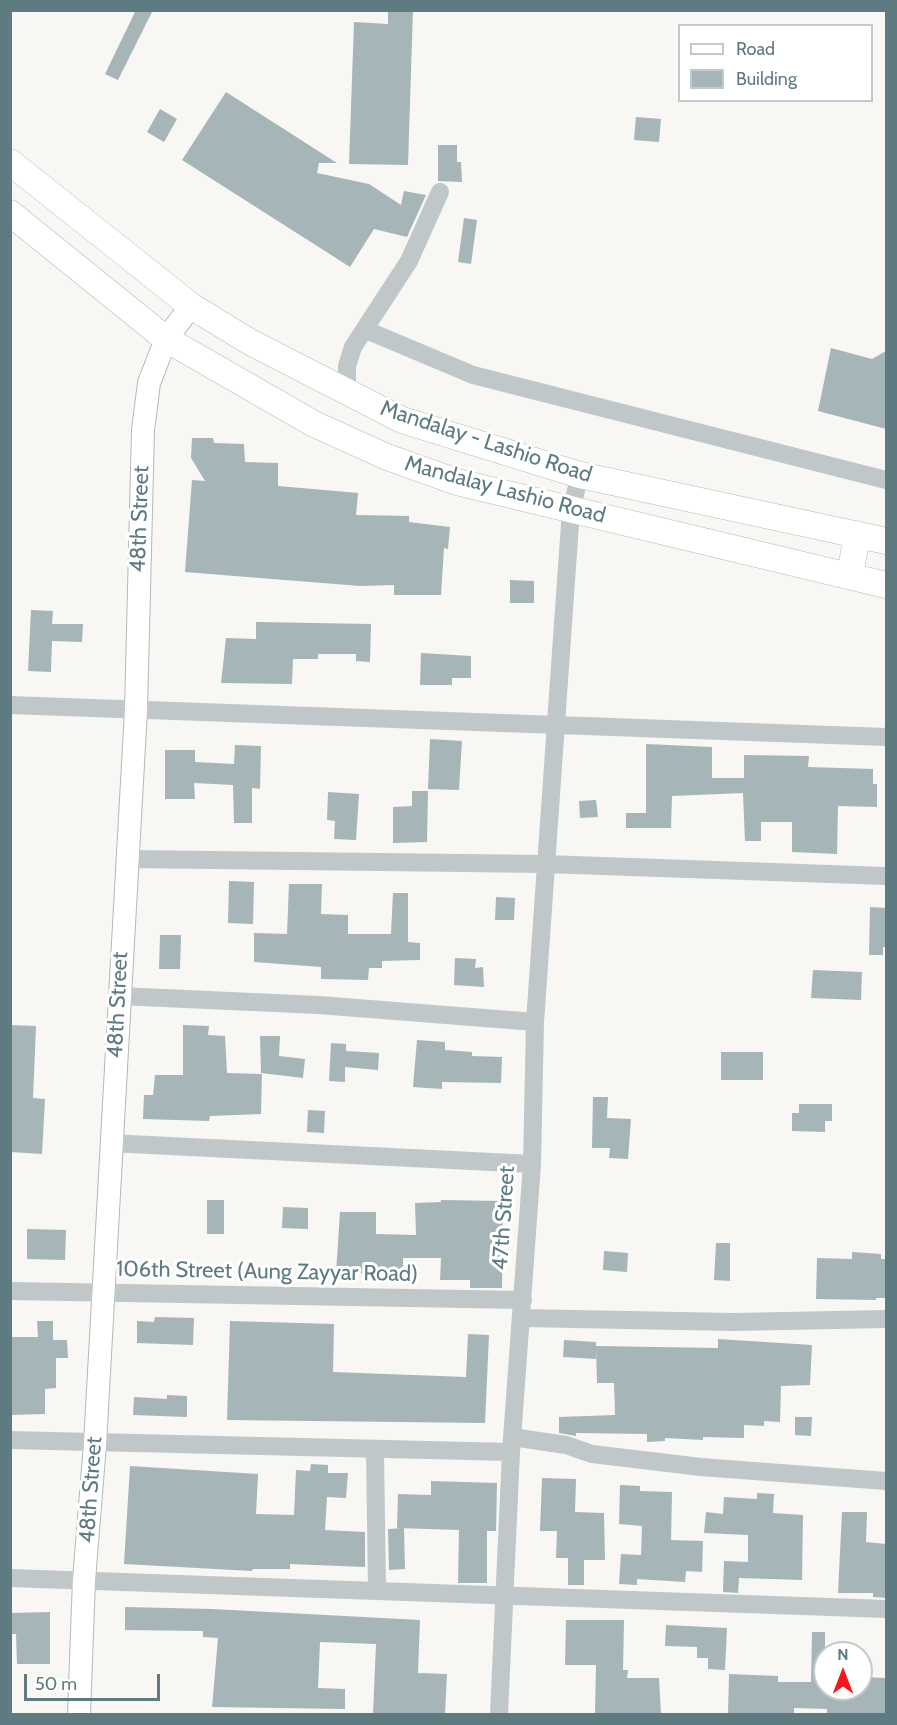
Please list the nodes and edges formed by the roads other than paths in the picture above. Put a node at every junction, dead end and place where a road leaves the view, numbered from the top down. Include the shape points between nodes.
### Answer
1 (10, 162) edge
2 (440, 192) dead end
3 (10, 213) edge
4 (191, 306) junction
5 (366, 330) junction
6 (166, 339) junction
7 (307, 373) junction
8 (347, 394) junction
9 (283, 406) junction
10 (498, 449) junction
11 (580, 475) junction
12 (886, 480) edge
13 (486, 489) junction
14 (571, 510) junction
15 (857, 534) junction
16 (886, 541) edge
17 (850, 576) junction
18 (886, 585) edge
19 (10, 705) edge
20 (136, 710) junction
21 (557, 725) junction
22 (886, 737) edge
23 (127, 859) junction
24 (546, 864) junction
25 (886, 876) edge
26 (119, 996) junction
27 (535, 1022) junction
28 (110, 1143) junction
29 (532, 1164) junction
30 (10, 1291) edge
31 (103, 1294) junction
32 (523, 1300) junction
33 (521, 1318) junction
34 (886, 1319) edge
35 (10, 1440) edge
36 (95, 1444) junction
37 (511, 1445) junction
38 (375, 1450) junction
39 (886, 1480) edge
40 (10, 1578) edge
41 (84, 1580) junction
42 (377, 1591) junction
43 (503, 1594) junction
44 (886, 1609) edge
45 (80, 1714) edge
46 (499, 1714) edge

1 - 4 highway, Mandalay - Lashio Road
2 - 5 street via 409,261
3 - 6 highway, Mandalay Lashio Road
4 - 6 main road, 48th Street
4 - 7 highway, Mandalay - Lashio Road
5 - 8 street via 353,347 347,366
5 - 12 street via 473,375
6 - 9 highway, Mandalay Lashio Road
6 - 20 main road, 48th Street via 149,383 143,430
7 - 8 highway, Mandalay - Lashio Road
7 - 9 highway
8 - 10 highway, Mandalay - Lashio Road via 402,420
9 - 13 highway, Mandalay Lashio Road via 387,457
10 - 11 highway, Mandalay - Lashio Road
10 - 13 highway
11 - 14 street, 47th Street
11 - 15 highway, Mandalay - Lashio Road
13 - 14 highway, Mandalay Lashio Road
14 - 17 highway, Mandalay Lashio Road
14 - 21 street, 47th Street
15 - 16 highway, Mandalay - Lashio Road
15 - 17 highway
17 - 18 highway, Mandalay Lashio Road
19 - 20 street
20 - 21 street
20 - 23 main road, 48th Street
21 - 22 street
21 - 24 street, 47th Street
23 - 24 street
23 - 26 main road, 48th Street
24 - 25 street
24 - 27 street, 47th Street
26 - 27 street via 319,1005
26 - 28 main road, 48th Street
27 - 29 street, 47th Street
28 - 29 street
28 - 31 main road, 48th Street
29 - 32 street, 47th Street
30 - 31 street, 106th Street (Aung Zayyar Road)
31 - 32 street, 106th Street (Aung Zayyar Road)
31 - 36 main road, 48th Street
32 - 33 street, 47th Street
33 - 34 street via 733,1322
33 - 37 street, 47th Street
35 - 36 street
36 - 38 street
36 - 41 main road, 48th Street
37 - 38 street
37 - 39 street via 566,1444 592,1454 690,1466
37 - 43 street, 47th Street
38 - 42 street
40 - 41 street
41 - 42 street
41 - 45 main road, 48th Street
42 - 43 street
43 - 44 street
43 - 46 street, 47th Street

